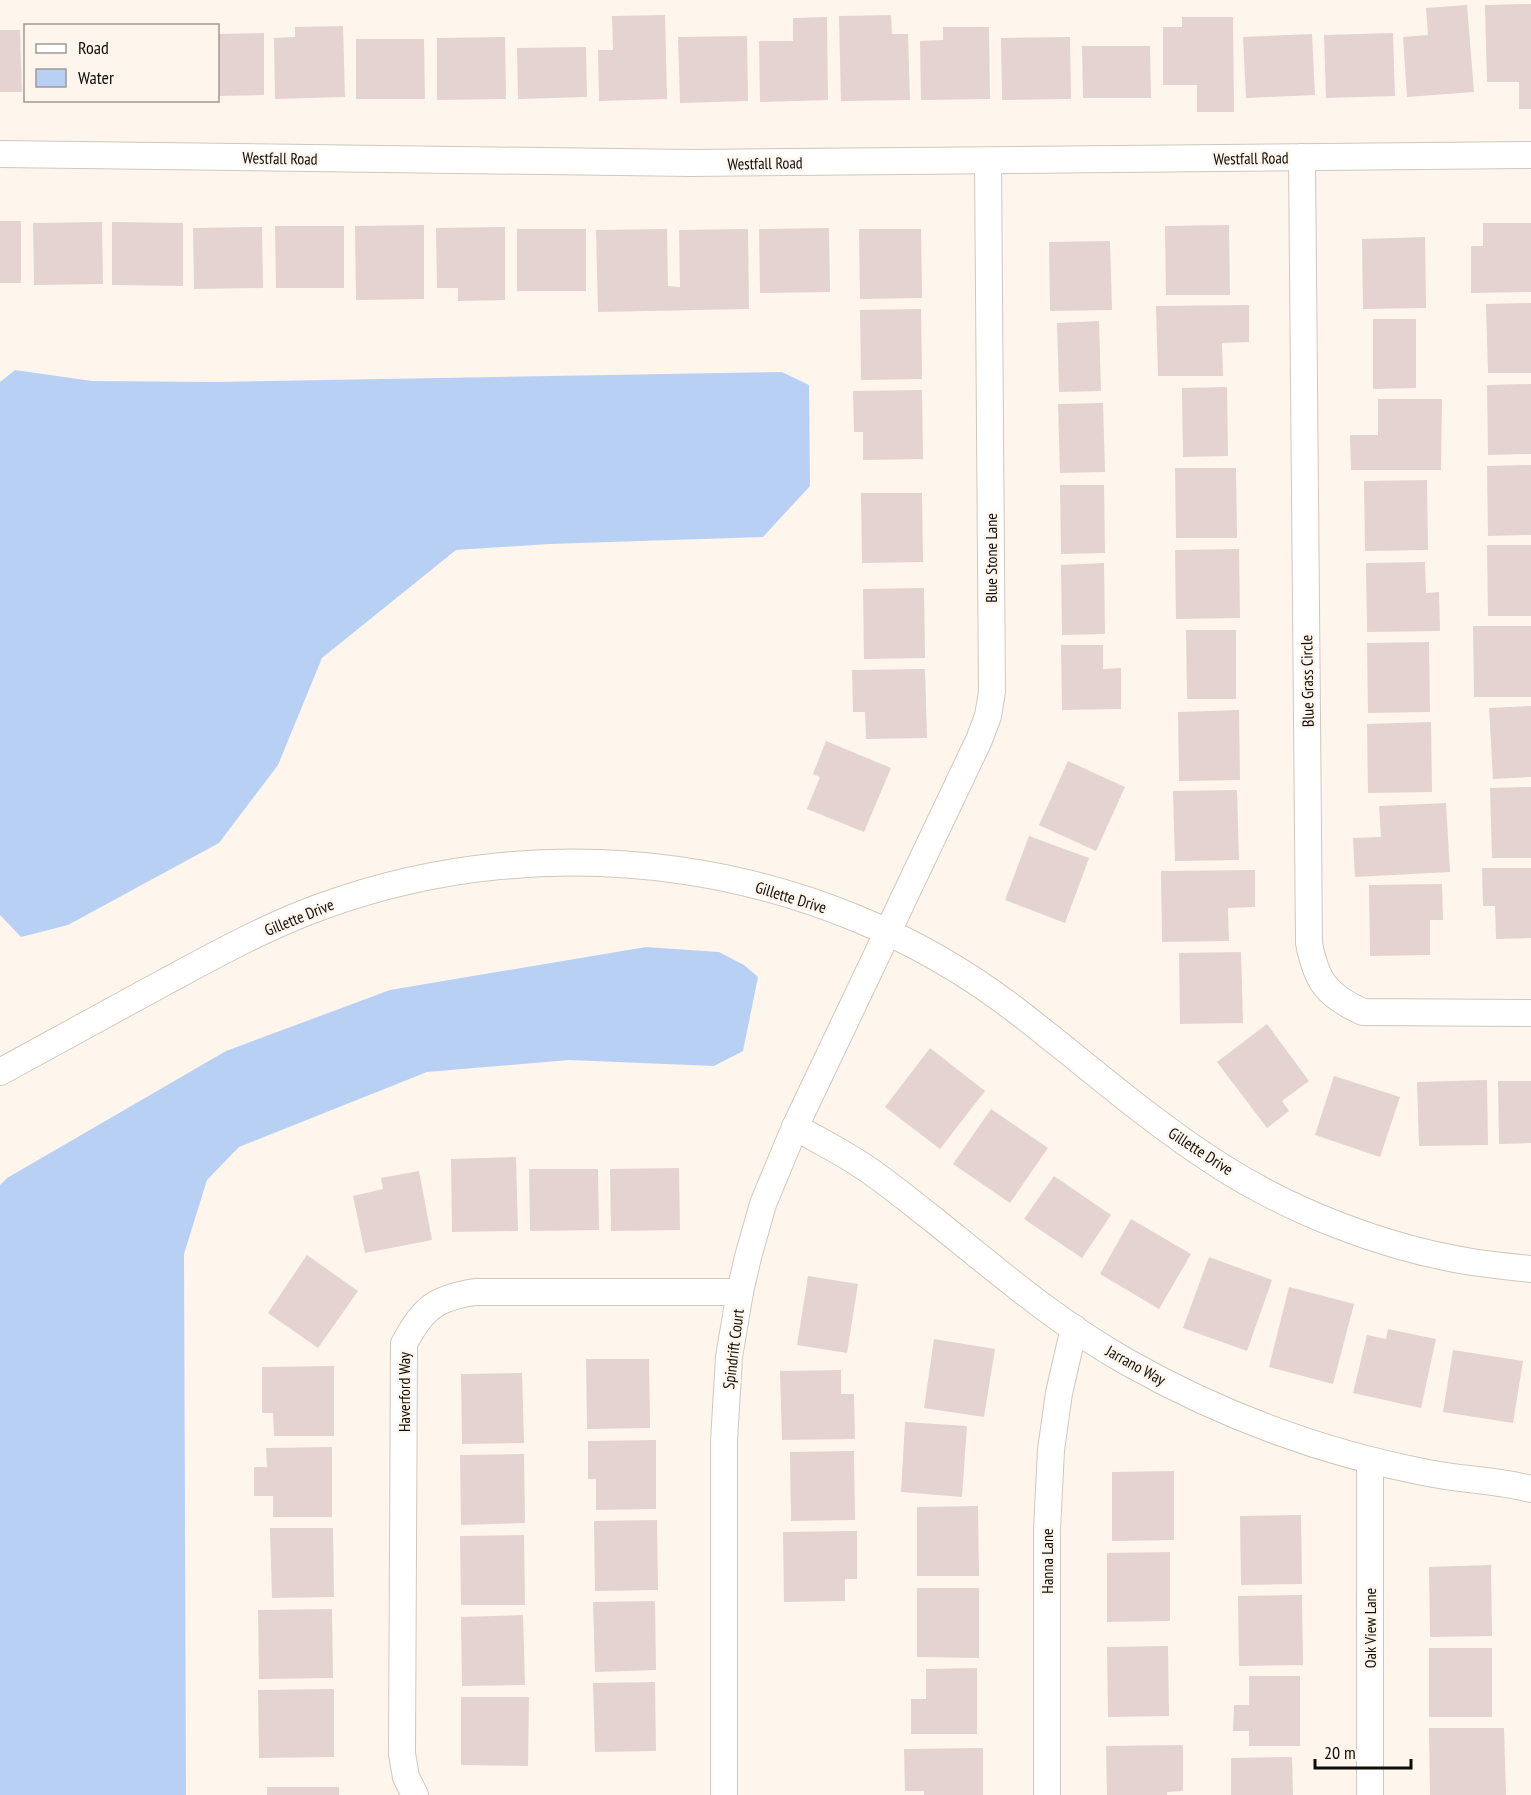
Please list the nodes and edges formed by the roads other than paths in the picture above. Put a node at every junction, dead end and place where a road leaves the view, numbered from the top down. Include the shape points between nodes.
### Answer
1 (0, 154) edge
2 (1531, 155) edge
3 (1302, 157) junction
4 (988, 161) junction
5 (887, 932) junction
6 (1531, 1013) edge
7 (0, 1072) edge
8 (795, 1127) junction
9 (1531, 1269) edge
10 (740, 1292) junction
11 (1074, 1329) junction
12 (1370, 1461) junction
13 (1531, 1489) edge
14 (415, 1795) edge
15 (724, 1795) edge
16 (1047, 1795) edge
17 (1370, 1795) edge

1 - 4 street, Westfall Road via 691,163
2 - 3 street, Westfall Road
3 - 4 street, Westfall Road
3 - 6 street, Blue Grass Circle via 1313,966 1341,1002 1363,1012
4 - 5 street, Blue Stone Lane via 992,692 979,740
5 - 7 street, Gillette Drive via 822,905 731,878 648,865 565,861 454,871 372,889 243,940
5 - 8 street, Spindrift Court
5 - 9 street, Gillette Drive via 939,959 1008,1004 1172,1133 1217,1164 1289,1204 1418,1251
8 - 10 street, Spindrift Court via 764,1204
8 - 11 street, Jarrano Way via 896,1190
10 - 14 street, Haverford Way via 475,1292 452,1296 431,1306 415,1323 404,1344 402,1754 406,1778
10 - 15 street, Spindrift Court via 729,1357 724,1440
11 - 12 street, Jarrano Way via 1127,1362 1211,1405 1299,1440
11 - 16 street, Hanna Lane via 1051,1450 1047,1530
12 - 13 street, Jarrano Way
12 - 17 street, Oak View Lane

